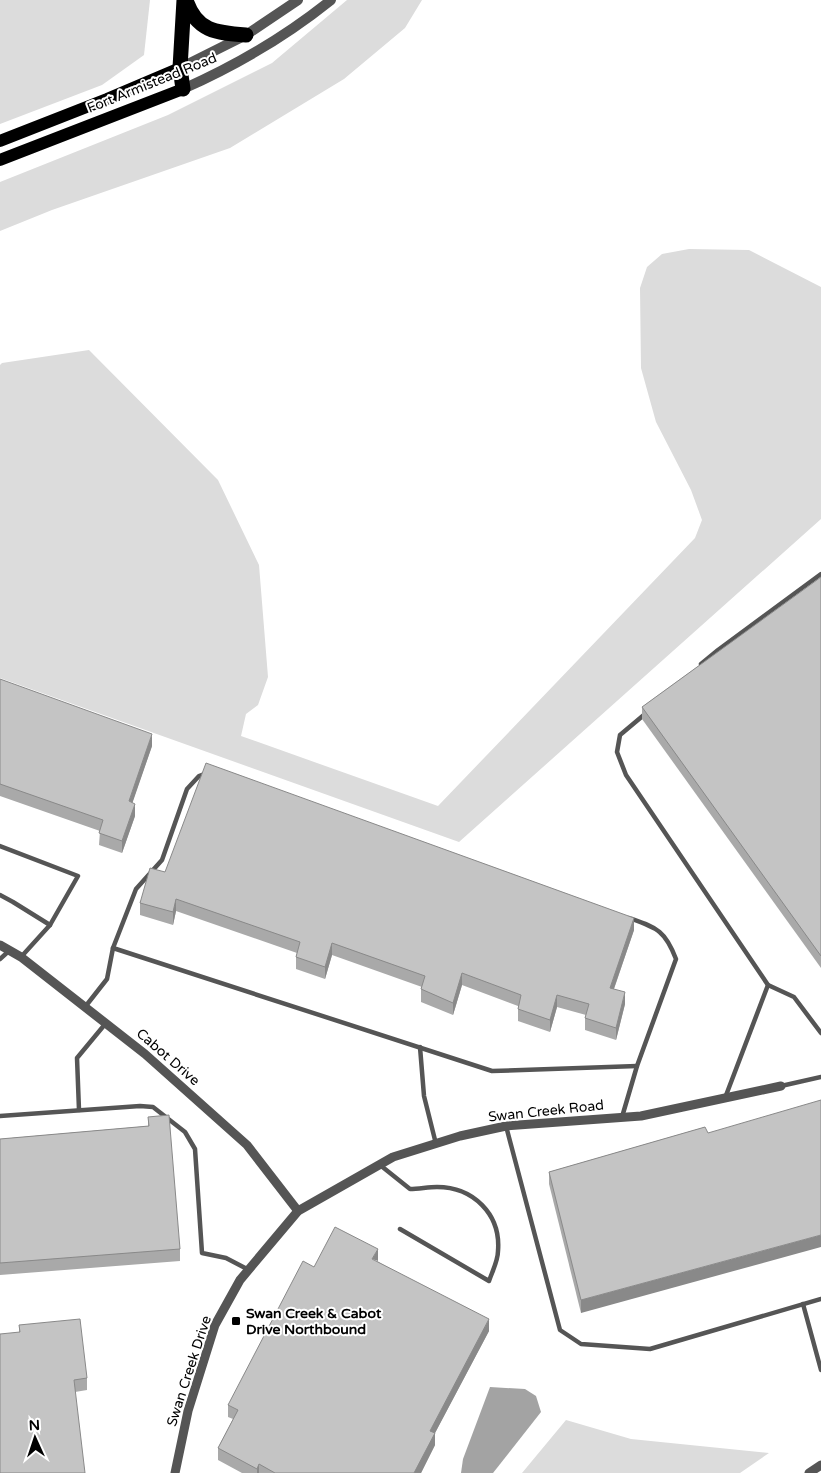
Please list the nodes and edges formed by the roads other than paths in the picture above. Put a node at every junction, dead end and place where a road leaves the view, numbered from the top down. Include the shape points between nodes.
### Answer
1 (185, 0) edge
2 (298, 0) edge
3 (331, 0) edge
4 (246, 35) junction
5 (180, 68) junction
6 (183, 89) junction
7 (0, 141) edge
8 (0, 160) edge
9 (821, 574) edge
10 (695, 670) edge
11 (650, 709) edge
12 (216, 771) edge
13 (0, 846) edge
14 (0, 895) edge
15 (625, 917) edge
16 (50, 925) junction
17 (0, 945) edge
18 (113, 948) junction
19 (10, 950) junction
20 (21, 957) junction
21 (0, 959) edge
22 (768, 985) junction
23 (85, 1007) junction
24 (106, 1023) junction
25 (821, 1033) edge
26 (420, 1047) junction
27 (637, 1066) junction
28 (821, 1077) edge
29 (781, 1086) joint
30 (726, 1098) junction
31 (79, 1110) junction
32 (0, 1116) edge
33 (622, 1117) junction
34 (506, 1126) junction
35 (436, 1144) junction
36 (380, 1165) junction
37 (298, 1211) junction
38 (400, 1229) dead end
39 (249, 1270) junction
40 (821, 1299) edge
41 (803, 1304) junction
42 (821, 1370) edge
43 (821, 1465) edge
44 (175, 1473) edge
45 (809, 1473) edge

1 - 4 highway via 190,13 201,24 226,34
1 - 5 highway
2 - 4 street, Fort Armistead Road
3 - 6 street, Fort Armistead Road via 296,28 218,74
4 - 5 street, Fort Armistead Road
5 - 6 highway
5 - 7 main road, Fort Armistead Road
6 - 8 main road, Fort Armistead Road
9 - 10 lane
11 - 22 lane via 620,735 617,752 626,774
12 - 18 lane via 199,776 187,789 162,860 136,889
13 - 16 lane via 78,876
14 - 16 lane
15 - 27 lane via 663,933 676,959
16 - 20 lane
17 - 19 street, Cabot Drive
18 - 23 lane via 107,979
18 - 26 lane
19 - 20 street, Cabot Drive
19 - 21 lane
20 - 23 street, Cabot Drive
22 - 25 lane via 794,997
22 - 30 lane
23 - 24 street, Cabot Drive
24 - 31 lane via 77,1058
24 - 37 street, Cabot Drive via 247,1145
26 - 27 lane via 492,1071
26 - 35 lane via 424,1096
27 - 33 lane
28 - 29 lane
29 - 30 street, Swan Creek Road
30 - 33 street, Swan Creek Road
31 - 32 lane
31 - 39 lane via 153,1107 185,1132 195,1149 202,1253 226,1258
33 - 34 street, Swan Creek Road
34 - 35 street, Swan Creek Road
34 - 41 lane via 560,1330 580,1344 650,1349
35 - 36 street, Swan Creek Road
36 - 37 street, Swan Creek Road
36 - 38 lane via 410,1190 438,1187 461,1191 480,1202 490,1214 498,1245 489,1281
37 - 39 street, Swan Creek Drive
39 - 44 street, Swan Creek Drive via 215,1325 188,1411
40 - 41 lane
41 - 42 lane
43 - 45 street

